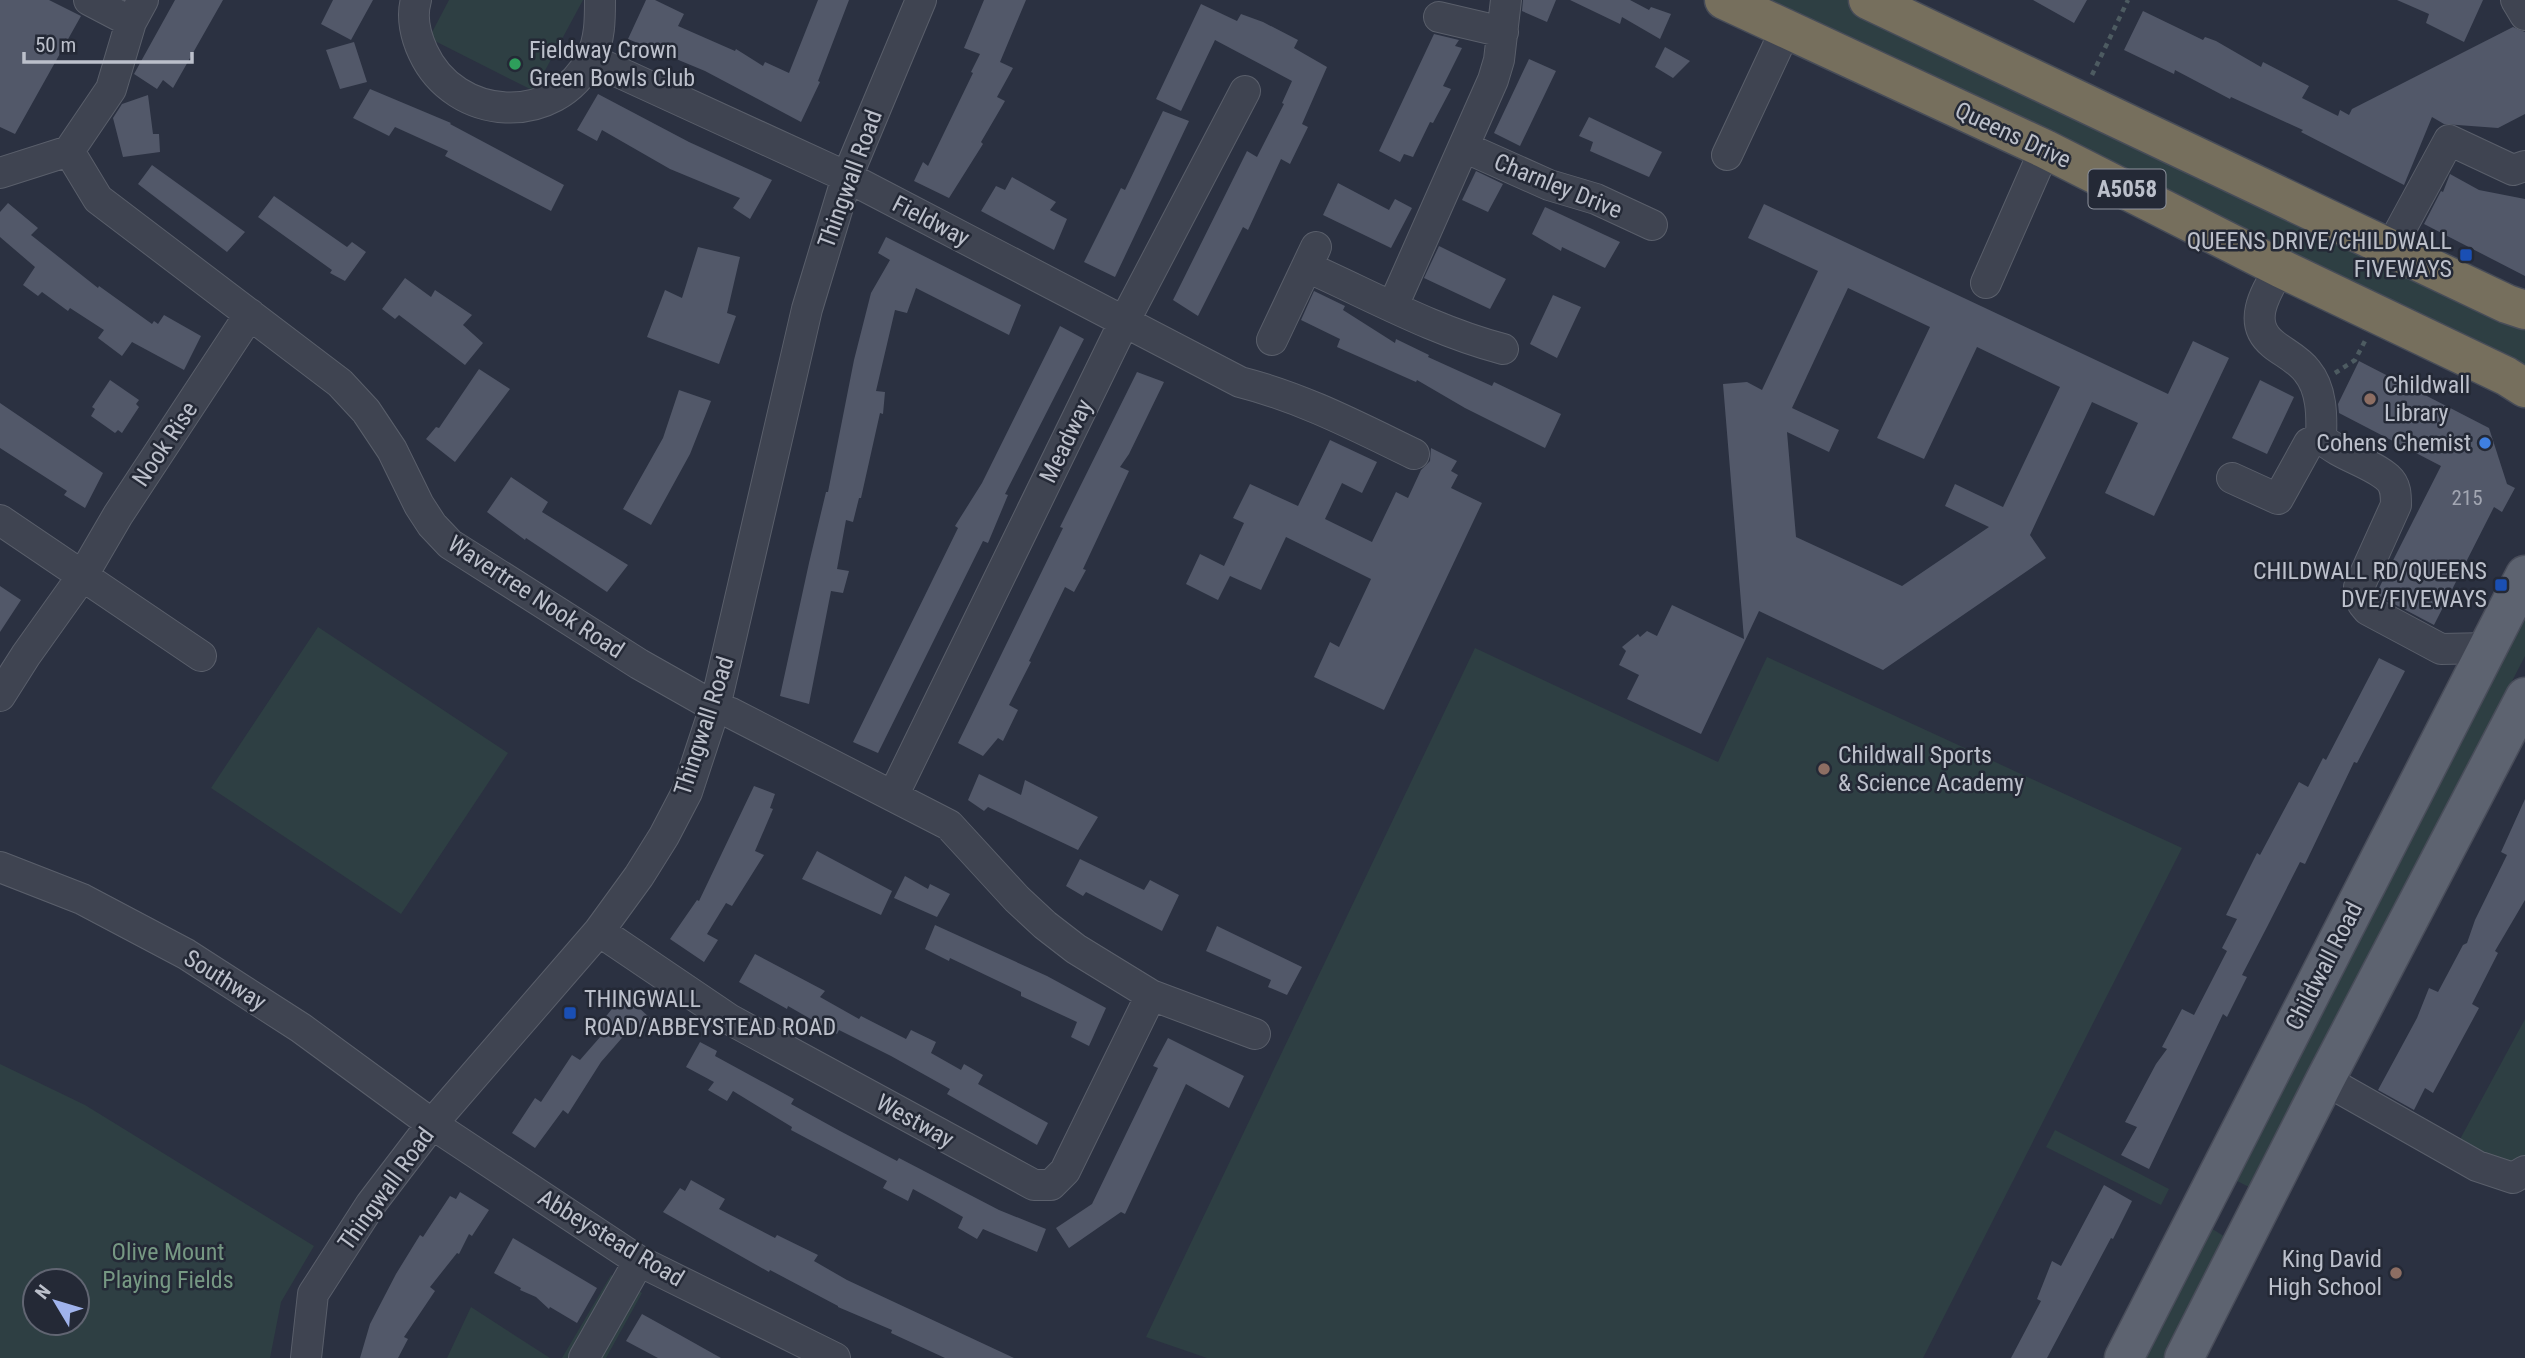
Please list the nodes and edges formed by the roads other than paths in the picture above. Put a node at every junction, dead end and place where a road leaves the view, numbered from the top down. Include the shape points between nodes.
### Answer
1 (89, 0) edge
2 (416, 0) edge
3 (600, 0) edge
4 (921, 0) edge
5 (1506, 0) edge
6 (1724, 0) edge
7 (1868, 0) edge
8 (2516, 0) edge
9 (137, 11) edge
10 (2525, 15) edge
11 (1438, 17) dead end
12 (1786, 29) junction
13 (1503, 32) junction
14 (590, 59) junction
15 (1245, 90) dead end
16 (1464, 147) junction
17 (2045, 149) junction
18 (69, 151) junction
19 (1727, 155) dead end
20 (2525, 166) edge
21 (0, 173) edge
22 (847, 177) junction
23 (1652, 225) dead end
24 (2390, 249) junction
25 (2280, 268) junction
26 (1986, 283) dead end
27 (1393, 306) junction
28 (2525, 310) edge
29 (250, 314) junction
30 (1125, 320) junction
31 (1272, 340) dead end
32 (1506, 349) dead end
33 (2525, 388) edge
34 (2320, 438) junction
35 (1414, 454) dead end
36 (2232, 478) dead end
37 (0, 520) edge
38 (83, 575) junction
39 (2525, 575) edge
40 (2488, 648) junction
41 (201, 656) dead end
42 (0, 696) edge
43 (715, 707) junction
44 (2522, 713) edge
45 (894, 796) junction
46 (0, 867) edge
47 (599, 932) junction
48 (1151, 995) junction
49 (1255, 1034) dead end
50 (2325, 1080) junction
51 (432, 1124) junction
52 (2525, 1171) edge
53 (2203, 1202) junction
54 (2253, 1225) junction
55 (639, 1261) junction
56 (306, 1358) edge
57 (584, 1358) edge
58 (835, 1358) edge
59 (2124, 1358) edge
60 (2184, 1358) edge

1 - 9 street
2 - 14 street via 416,39 430,68 452,91 481,105 513,109 544,101 571,84
3 - 14 street via 600,30
4 - 22 street, Thingwall Road
5 - 13 street, Charnley Drive
6 - 12 highway, Queens Drive / A5058
7 - 24 highway, A5058
8 - 10 street
9 - 18 street via 111,89
11 - 13 street
12 - 17 highway, Queens Drive / A5058
12 - 19 street
13 - 16 street, Charnley Drive via 1493,80
14 - 22 street, Fieldway
15 - 30 street, Meadway
16 - 23 street, Charnley Drive
16 - 27 street, Charnley Drive
17 - 25 highway, Queens Drive / A5058
17 - 26 street
18 - 21 street
18 - 29 street, Wavertree Nook Road via 98,199
20 - 24 street via 2513,170 2449,140
22 - 30 street, Fieldway
22 - 43 street, Thingwall Road via 807,309
24 - 28 highway, A5058
25 - 33 highway, Queens Drive / A5058
25 - 34 street via 2258,319 2271,343 2299,362 2312,379 2320,407
27 - 31 street via 1311,257
27 - 32 street via 1428,325
29 - 38 street, Nook Rise
29 - 43 street, Wavertree Nook Road via 340,383 366,411 419,505 450,544
30 - 35 street, Fieldway via 1228,376 1315,406
30 - 45 street, Meadway
34 - 36 street via 2309,443 2278,499
34 - 40 street via 2388,478 2396,492 2396,505 2359,587 2363,604 2441,649
37 - 38 street
38 - 41 street
38 - 42 street, Nook Rise
39 - 40 main road, Childwall Road
40 - 53 main road, Childwall Road
43 - 45 street, Wavertree Nook Road
43 - 47 street, Thingwall Road via 687,792 639,876
44 - 50 main road
45 - 48 street, Wavertree Nook Road via 949,825 1045,926
46 - 51 street, Southway via 82,899 186,954 301,1028
47 - 48 street, Westway via 729,1019 1034,1185 1051,1185 1065,1171
47 - 51 street, Thingwall Road
48 - 49 street, Wavertree Nook Road
50 - 52 street via 2485,1170 2513,1178
50 - 54 main road
51 - 55 street, Abbeystead Road
51 - 56 street, Thingwall Road via 371,1204 313,1294
53 - 54 main road
53 - 59 main road, Childwall Road
54 - 60 main road
55 - 57 street
55 - 58 street, Abbeystead Road

